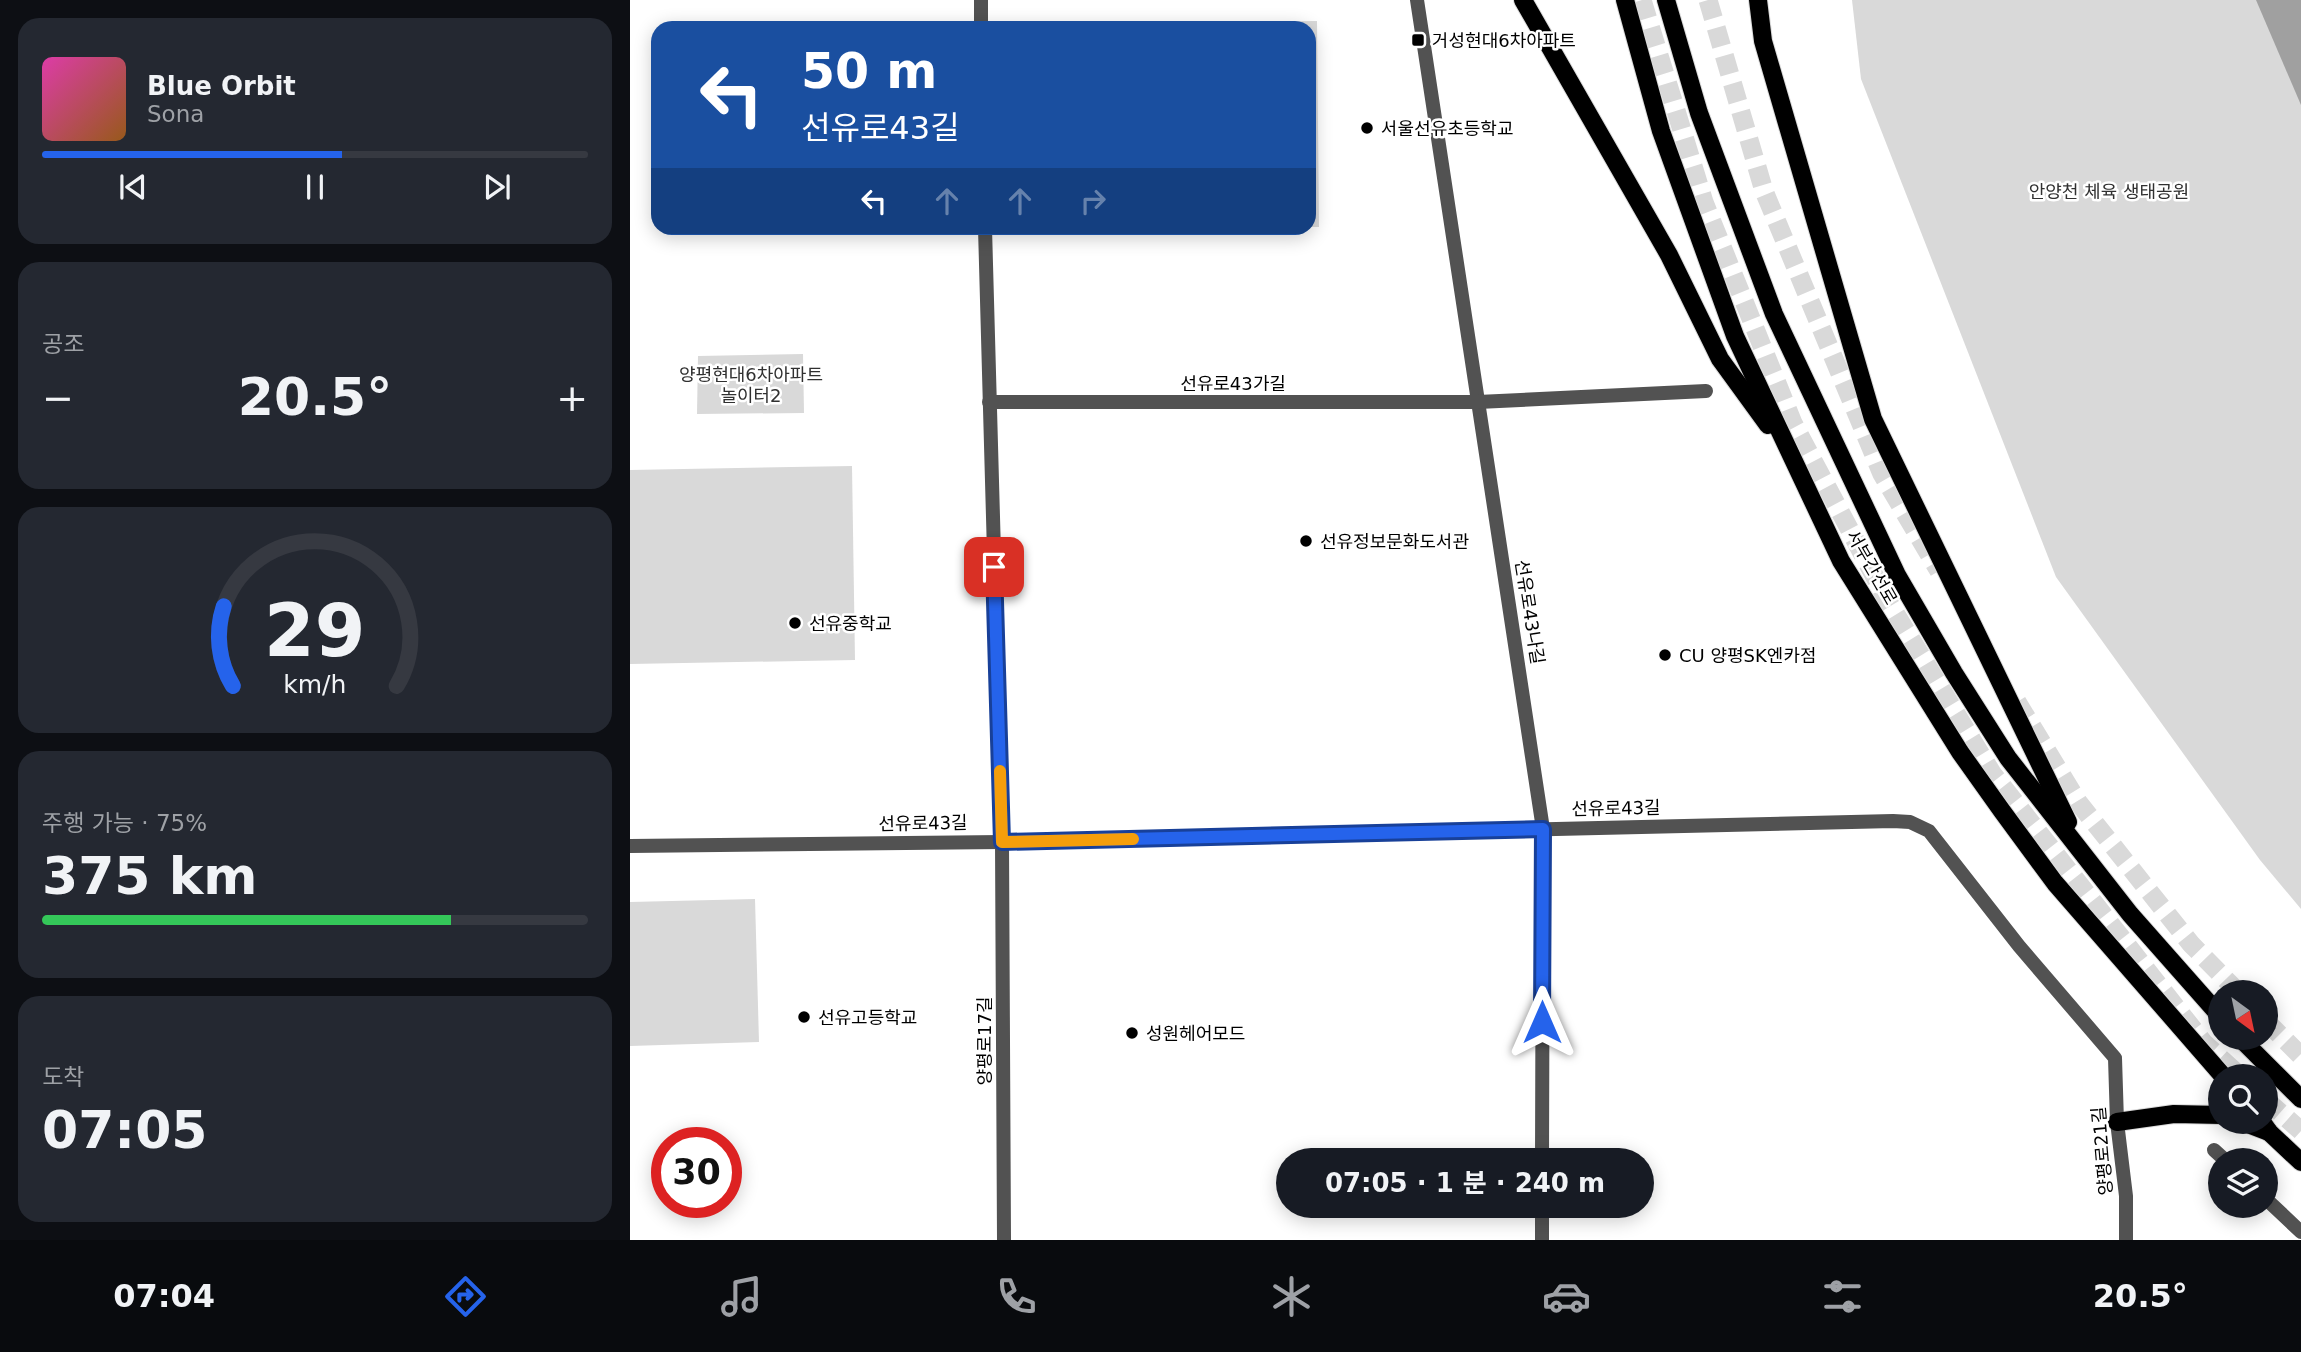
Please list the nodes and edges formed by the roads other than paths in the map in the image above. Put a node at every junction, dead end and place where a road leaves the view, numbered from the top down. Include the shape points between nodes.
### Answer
1 (981, 0) edge
2 (1417, 0) edge
3 (1523, 0) edge
4 (1625, 0) edge
5 (1666, 0) edge
6 (1758, 0) edge
7 (981, 21) edge
8 (985, 235) edge
9 (1706, 391) dead end
10 (989, 402) junction
11 (1478, 402) junction
12 (1793, 459) junction
13 (1543, 829) junction
14 (1002, 842) junction
15 (630, 846) edge
16 (2083, 854) junction
17 (2208, 1002) edge
18 (2252, 1050) edge
19 (2115, 1058) joint
20 (2213, 1064) edge
21 (2301, 1099) edge
22 (2208, 1115) edge
23 (2117, 1122) junction
24 (2273, 1134) edge
25 (1542, 1148) edge
26 (2301, 1161) edge
27 (2278, 1211) edge
28 (1542, 1218) edge
29 (2301, 1233) edge
30 (1004, 1240) edge
31 (1542, 1240) edge
32 (2126, 1240) edge

1 - 7 street
2 - 11 street, 선유로43나길
3 - 12 main road via 1669,255 1720,359
4 - 12 main road, 서부간선로 via 1661,131 1735,336
5 - 16 main road, 서부간선로 via 1699,113 1774,314 1897,575 2008,758
6 - 16 main road via 1763,41 1872,419
8 - 10 street
9 - 11 street
10 - 11 street, 선유로43가길
10 - 14 street
11 - 13 street, 선유로43나길
12 - 20 main road, 서부간선로 via 1841,561 1974,772 2055,883
13 - 14 street, 선유로43길
13 - 19 street, 선유로43길 via 1910,822 1929,831
13 - 25 street, 선유로43나길
14 - 15 street, 선유로43길
14 - 30 street, 양평로17길
16 - 17 main road, 서부간선로
18 - 21 main road
19 - 23 street, 양평로21길
22 - 23 main road
23 - 32 street, 양평로21길
24 - 26 main road
27 - 29 street
28 - 31 street

